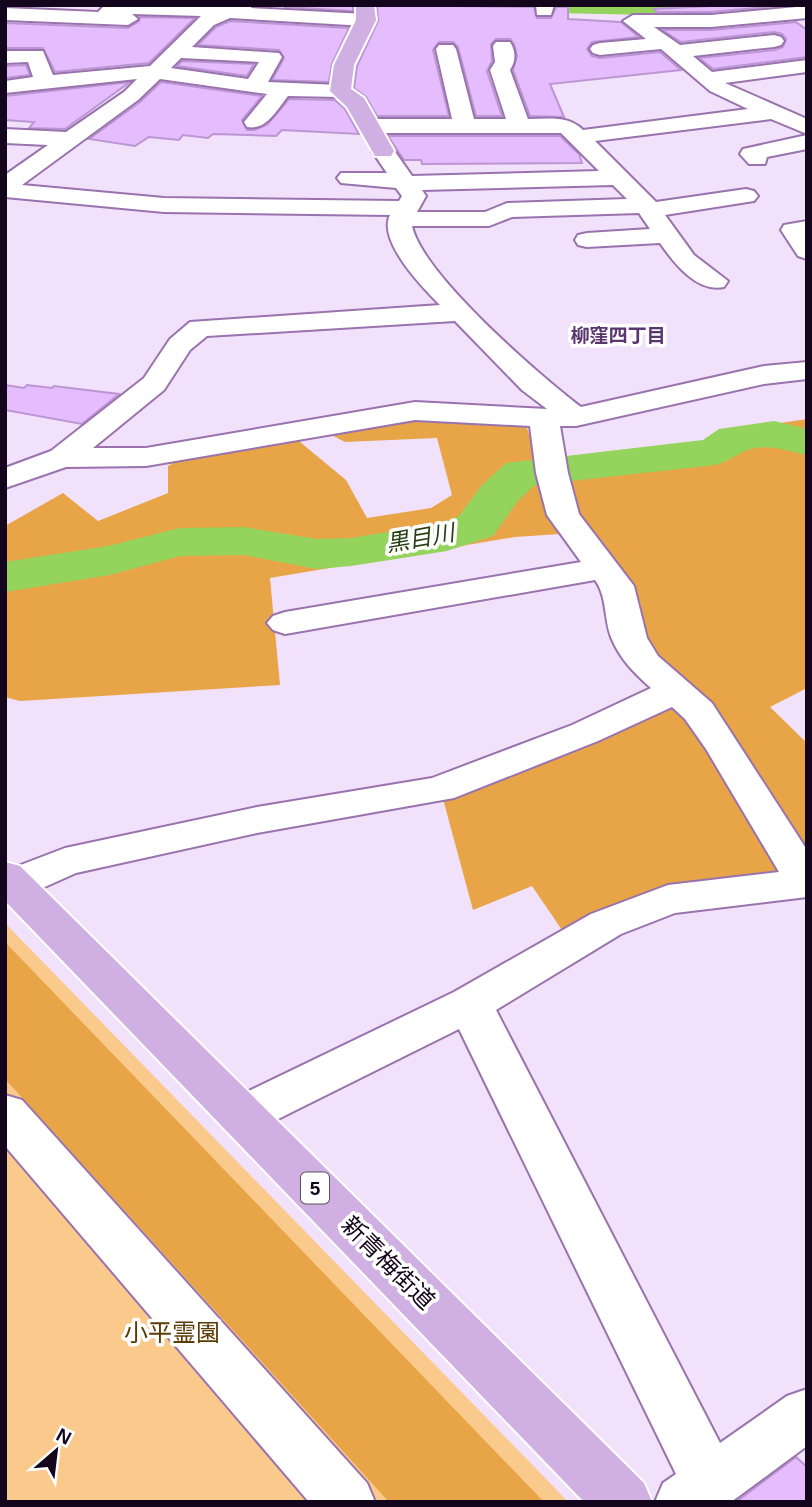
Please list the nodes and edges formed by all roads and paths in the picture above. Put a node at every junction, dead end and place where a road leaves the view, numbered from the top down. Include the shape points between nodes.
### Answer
1 (235, 8) edge
2 (42, 10) edge
3 (807, 12) edge
4 (366, 13) edge
5 (5, 14) edge
6 (102, 19) junction
7 (208, 29) junction
8 (794, 38) dead end
9 (328, 39) dead end
10 (355, 40) junction
11 (503, 46) dead end
12 (670, 48) junction
13 (446, 49) dead end
14 (600, 49) dead end
15 (175, 52) junction
16 (5, 57) edge
17 (152, 61) junction
18 (807, 66) edge
19 (706, 79) junction
20 (45, 82) junction
21 (5, 87) edge
22 (254, 87) junction
23 (282, 90) junction
24 (340, 91) junction
25 (770, 113) junction
26 (255, 122) dead end
27 (805, 124) edge
28 (464, 125) junction
29 (519, 125) junction
30 (370, 126) junction
31 (10, 134) edge
32 (74, 139) junction
33 (577, 146) junction
34 (383, 151) junction
35 (410, 151) dead end
36 (757, 159) dead end
37 (349, 178) dead end
38 (617, 178) junction
39 (5, 188) edge
40 (746, 196) dead end
41 (405, 198) junction
42 (648, 208) junction
43 (807, 228) edge
44 (666, 235) junction
45 (587, 240) dead end
46 (807, 251) edge
47 (715, 281) dead end
48 (462, 312) junction
49 (807, 370) edge
50 (576, 417) junction
51 (544, 418) junction
52 (62, 458) junction
53 (5, 480) edge
54 (604, 568) junction
55 (285, 623) dead end
56 (676, 691) junction
57 (9, 880) edge
58 (806, 883) edge
59 (470, 1004) junction
60 (5, 1112) edge
61 (243, 1115) junction
62 (807, 1414) edge
63 (697, 1493) edge
64 (345, 1502) edge
65 (623, 1502) edge

1 - 4 street
1 - 6 street via 113,8
1 - 7 street
2 - 5 street
2 - 6 street
3 - 12 street via 633,22
4 - 10 main road
6 - 7 street
7 - 15 street
8 - 12 street
9 - 10 street
10 - 24 main road
11 - 29 street via 505,62 500,70
12 - 14 street
12 - 19 street
13 - 28 street
15 - 17 street
15 - 22 street via 272,57
16 - 20 street via 36,55
17 - 20 street via 119,73
17 - 22 street
17 - 32 street via 131,96
18 - 19 street
19 - 25 street
20 - 21 street
22 - 23 street
23 - 24 street
23 - 26 street
24 - 30 main road via 356,103
25 - 27 street
25 - 33 street
27 - 36 street via 751,154
28 - 29 street
28 - 30 street
29 - 33 street via 568,126
30 - 34 main road
31 - 32 street
32 - 39 street
33 - 38 street
34 - 35 street
34 - 41 street
37 - 41 street
38 - 41 street
38 - 42 street
39 - 41 street via 164,205
40 - 42 street
41 - 42 street via 489,219 507,210
41 - 48 street via 403,241 428,278
42 - 44 street
43 - 46 street via 793,230
44 - 45 street
44 - 47 street via 685,260
48 - 50 street via 533,384
48 - 52 street via 200,328 180,345 154,384
49 - 50 street via 764,375
50 - 51 street
51 - 52 street via 415,411 146,457
51 - 54 street via 563,515
52 - 53 street
54 - 55 street
54 - 56 street via 617,586 629,638 644,663
56 - 57 street via 585,733 440,789 257,820 65,862
56 - 58 street via 699,711 725,749
57 - 61 main road, 新青梅街道 / 5
58 - 59 street via 668,899 606,923
59 - 61 street
59 - 63 street
60 - 64 street
61 - 65 main road, 新青梅街道 / 5
62 - 63 street

